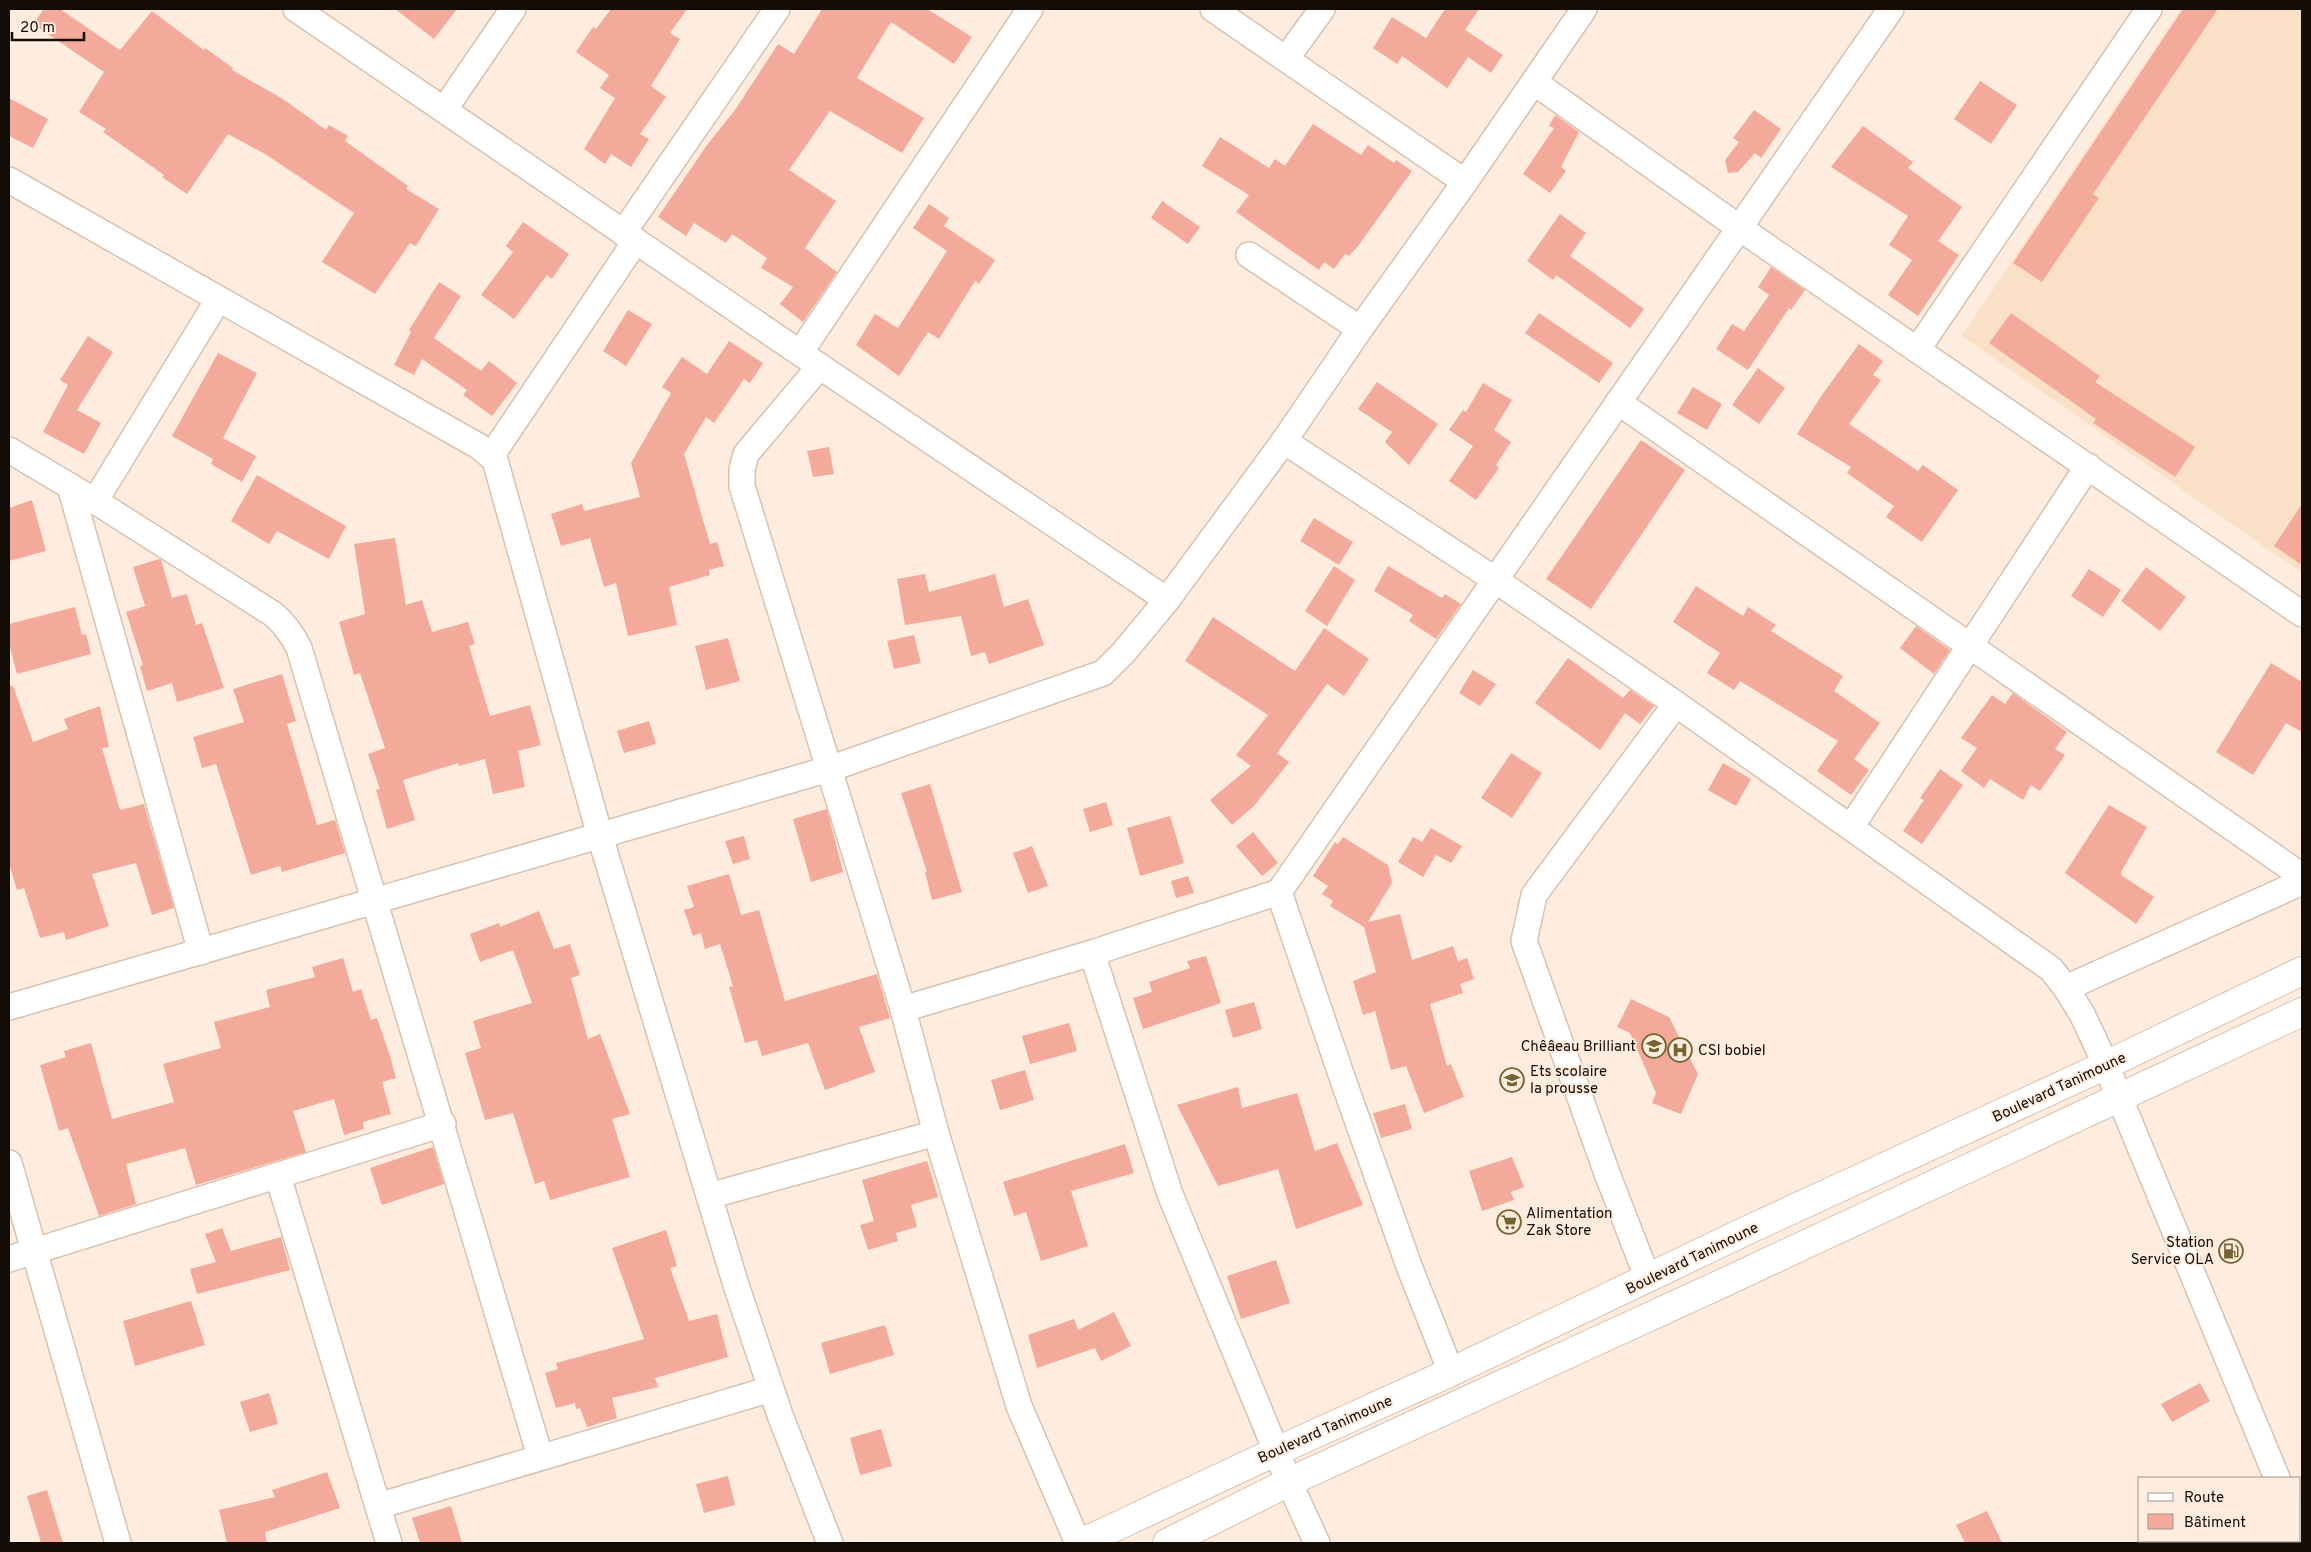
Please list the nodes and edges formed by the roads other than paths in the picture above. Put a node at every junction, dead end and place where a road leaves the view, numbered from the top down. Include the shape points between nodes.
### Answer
1 (296, 9) edge
2 (513, 9) edge
3 (777, 9) edge
4 (1030, 9) edge
5 (1213, 9) edge
6 (1322, 9) edge
7 (1584, 9) edge
8 (1892, 9) edge
9 (2149, 9) edge
10 (1286, 59) junction
11 (1534, 82) junction
12 (444, 110) junction
13 (9, 180) edge
14 (1465, 182) junction
15 (1741, 228) junction
16 (629, 237) junction
17 (1249, 255) dead end
18 (218, 300) junction
19 (1360, 329) junction
20 (1917, 350) junction
21 (810, 360) junction
22 (1618, 402) junction
23 (1284, 441) junction
24 (9, 450) edge
25 (492, 456) junction
26 (2088, 466) junction
27 (70, 486) junction
28 (95, 501) junction
29 (1494, 579) junction
30 (1168, 600) junction
31 (2302, 614) edge
32 (1971, 645) junction
33 (1676, 704) junction
34 (829, 769) junction
35 (1851, 827) junction
36 (600, 836) junction
37 (2302, 876) edge
38 (2302, 882) edge
39 (1280, 892) junction
40 (373, 900) junction
41 (201, 952) junction
42 (1092, 954) junction
43 (2302, 971) edge
44 (2066, 988) junction
45 (9, 1007) edge
46 (904, 1009) junction
47 (2302, 1012) edge
48 (2106, 1065) junction
49 (2120, 1099) junction
50 (443, 1124) junction
51 (936, 1133) junction
52 (9, 1163) edge
53 (278, 1176) junction
54 (709, 1196) junction
55 (34, 1249) junction
56 (9, 1259) edge
57 (1648, 1280) junction
58 (1451, 1372) junction
59 (771, 1389) junction
60 (1277, 1451) junction
61 (540, 1456) junction
62 (2277, 1477) edge
63 (1288, 1482) junction
64 (378, 1506) junction
65 (118, 1543) edge
66 (389, 1543) edge
67 (830, 1543) edge
68 (1080, 1543) edge
69 (1167, 1543) edge
70 (1317, 1543) edge

1 - 12 street
2 - 12 street
3 - 16 street
4 - 21 street
5 - 10 street
6 - 10 street
7 - 11 street
8 - 15 street
9 - 20 street
10 - 14 street
11 - 14 street
11 - 15 street
12 - 16 street
13 - 18 street
14 - 19 street
15 - 20 street
15 - 22 street
16 - 21 street
16 - 25 street
17 - 19 street
18 - 25 street
18 - 28 street
19 - 23 street
20 - 26 street
21 - 30 street
21 - 34 street via 746,454 742,486
22 - 29 street
22 - 32 street
23 - 29 street
23 - 30 street
24 - 27 street
25 - 36 street via 500,472
26 - 31 street
26 - 32 street
27 - 28 street
27 - 41 street
28 - 40 street via 273,614 286,626 299,648
29 - 33 street
29 - 39 street
30 - 34 street via 1103,673
32 - 35 street
32 - 37 street
33 - 35 street
33 - 57 street via 1534,895 1524,941
34 - 36 street
34 - 46 street
35 - 44 street via 2042,962
36 - 40 street
36 - 54 street
38 - 44 street
39 - 42 street
39 - 58 street via 1345,1087
40 - 41 street
40 - 50 street
41 - 45 street
42 - 46 street
42 - 60 street via 1170,1194
43 - 48 main road, Boulevard Tanimoune
44 - 48 street
46 - 51 street
47 - 49 main road
48 - 49 street
48 - 57 main road, Boulevard Tanimoune via 1752,1228
49 - 62 street
49 - 63 main road
50 - 53 street
50 - 61 street
51 - 54 street
51 - 68 street via 1019,1406
52 - 55 street
53 - 55 street
53 - 64 street
54 - 59 street
55 - 56 street
55 - 65 street
57 - 58 main road, Boulevard Tanimoune
58 - 60 main road, Boulevard Tanimoune
59 - 61 street
59 - 67 street
60 - 63 street
60 - 68 main road, Boulevard Tanimoune
61 - 64 street
63 - 69 main road
63 - 70 street
64 - 66 street

